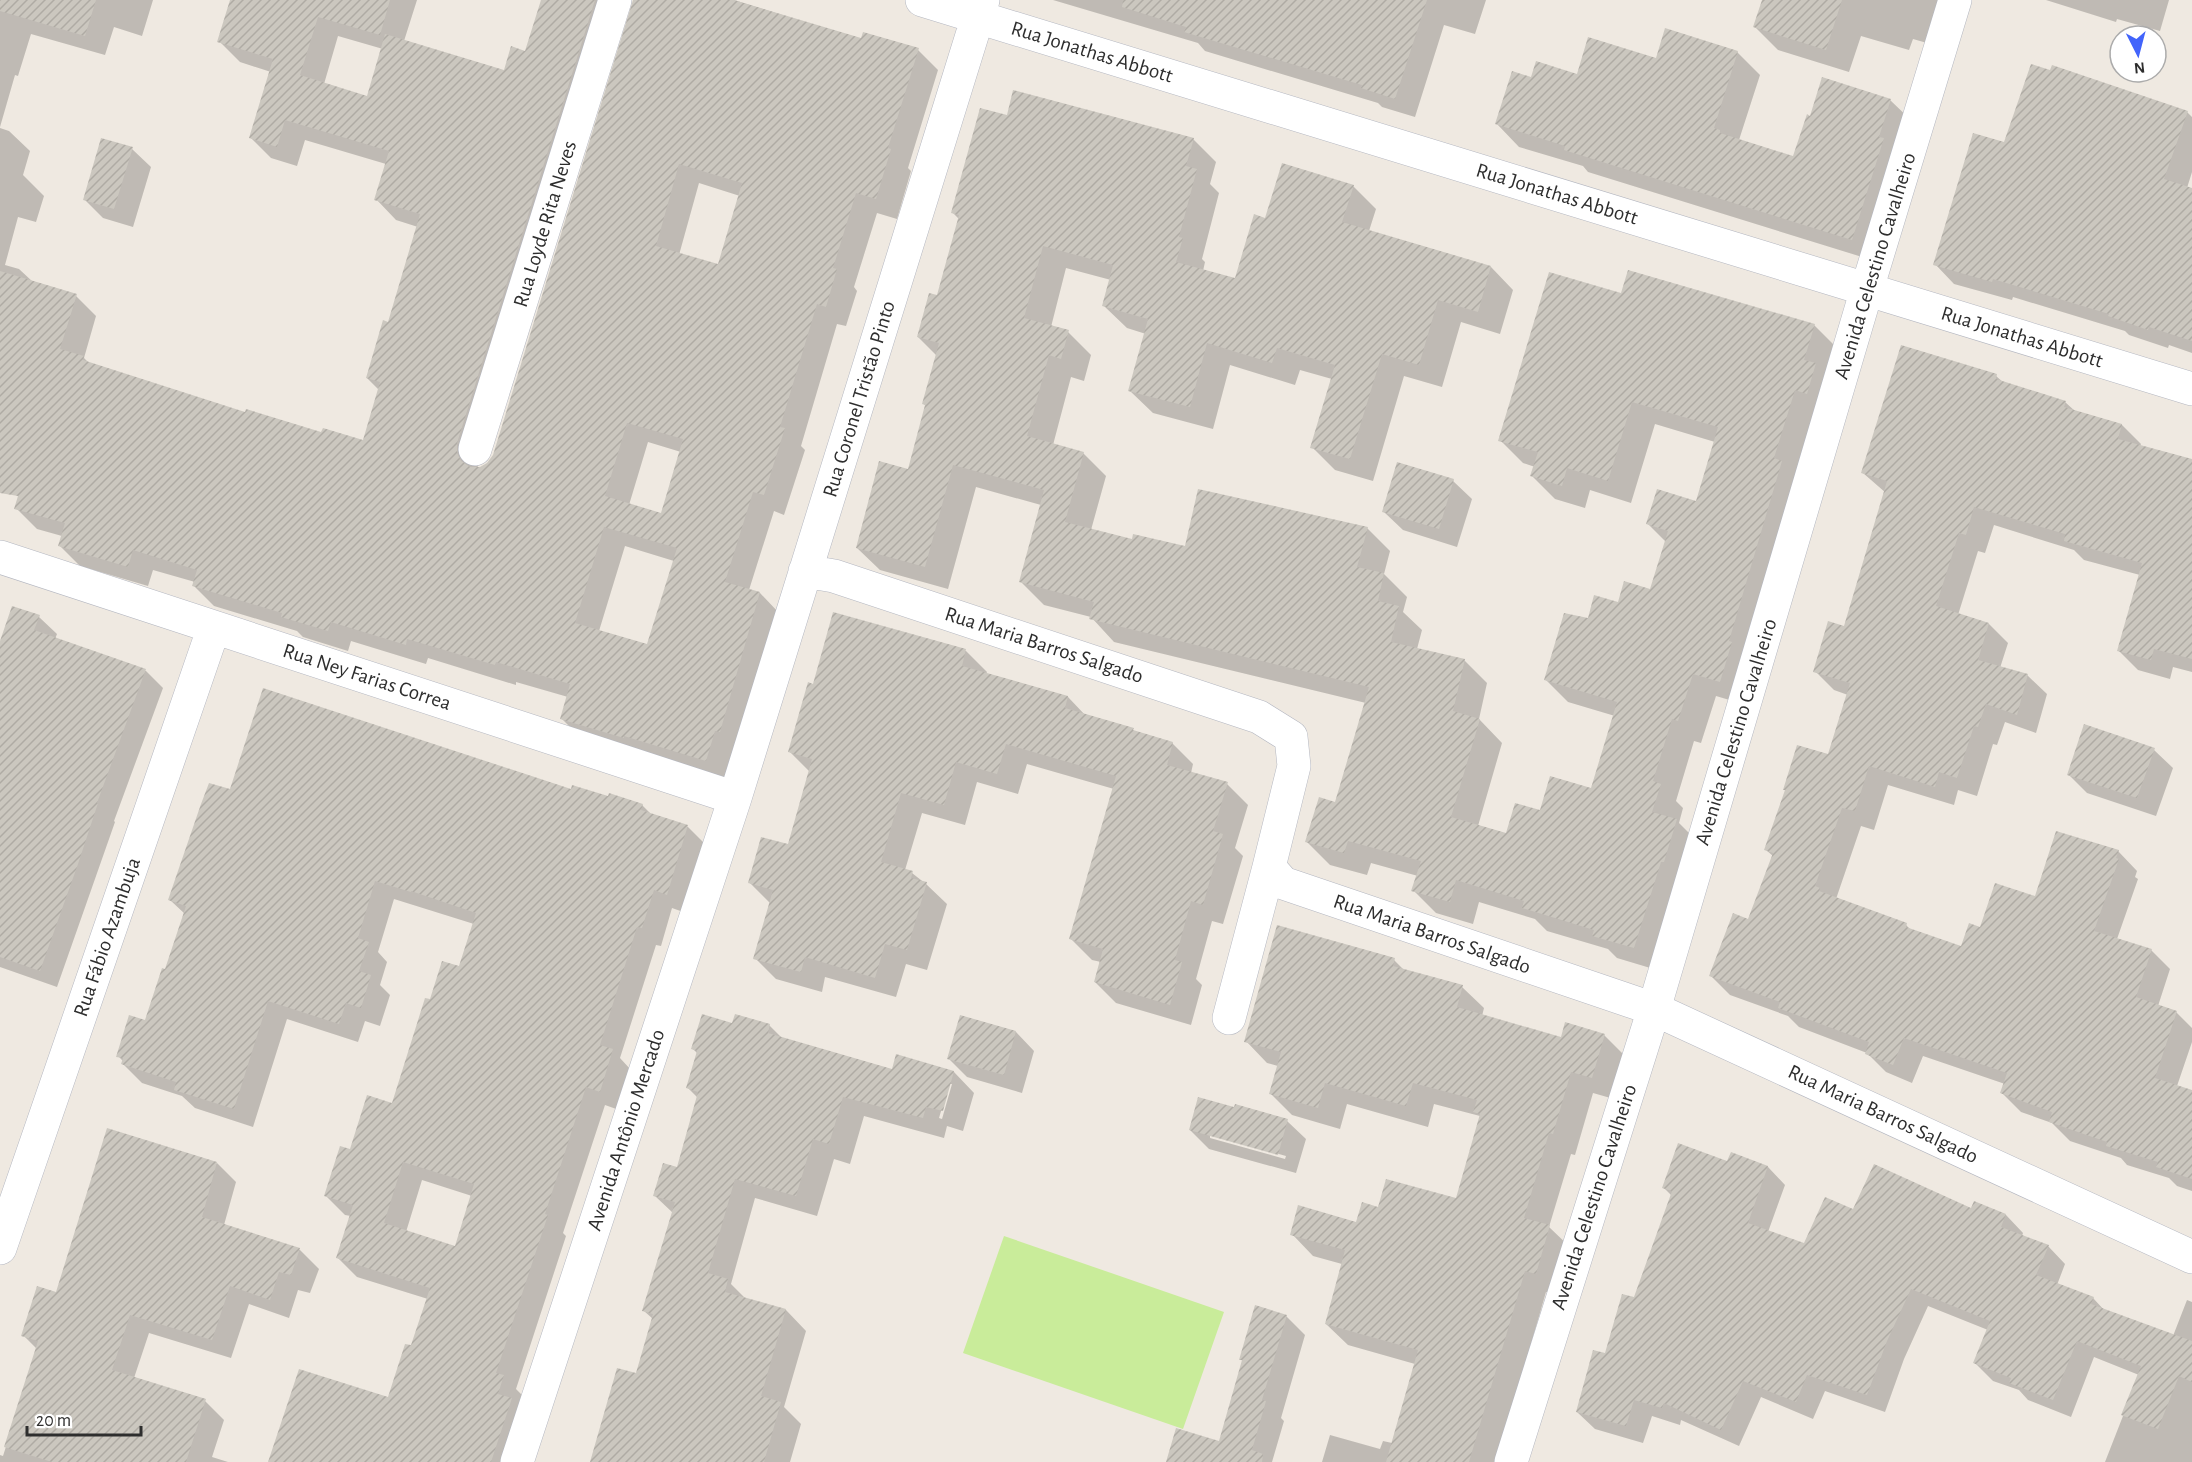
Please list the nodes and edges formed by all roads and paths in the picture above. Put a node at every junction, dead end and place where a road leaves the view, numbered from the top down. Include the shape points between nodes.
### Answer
1 (615, 0) edge
2 (922, 0) edge
3 (1955, 0) edge
4 (980, 8) edge
5 (1867, 289) junction
6 (2192, 389) edge
7 (475, 449) dead end
8 (0, 556) edge
9 (805, 571) junction
10 (214, 627) junction
11 (735, 798) junction
12 (1269, 867) junction
13 (1654, 1009) junction
14 (1229, 1018) dead end
15 (0, 1248) edge
16 (2192, 1257) edge
17 (517, 1462) edge
18 (1511, 1462) edge

1 - 7 street, Rua Loyde Rita Neves
2 - 4 street, Rua Jonathas Abbott
3 - 5 street, Avenida Celestino Cavalheiro
4 - 5 street, Rua Jonathas Abbott
4 - 9 street, Rua Coronel Tristão Pinto
5 - 6 street, Rua Jonathas Abbott
5 - 13 street, Avenida Celestino Cavalheiro
8 - 10 street, Rua Ney Farias Correa
9 - 11 street, Rua Coronel Tristão Pinto
9 - 12 street, Rua Maria Barros Salgado via 834,576 1259,717 1291,737 1294,766
10 - 11 street, Rua Ney Farias Correa
10 - 15 street, Rua Fábio Azambuja
11 - 17 street, Avenida Antônio Mercado
12 - 13 street, Rua Maria Barros Salgado via 1283,883
12 - 14 street
13 - 16 street, Rua Maria Barros Salgado
13 - 18 street, Avenida Celestino Cavalheiro

